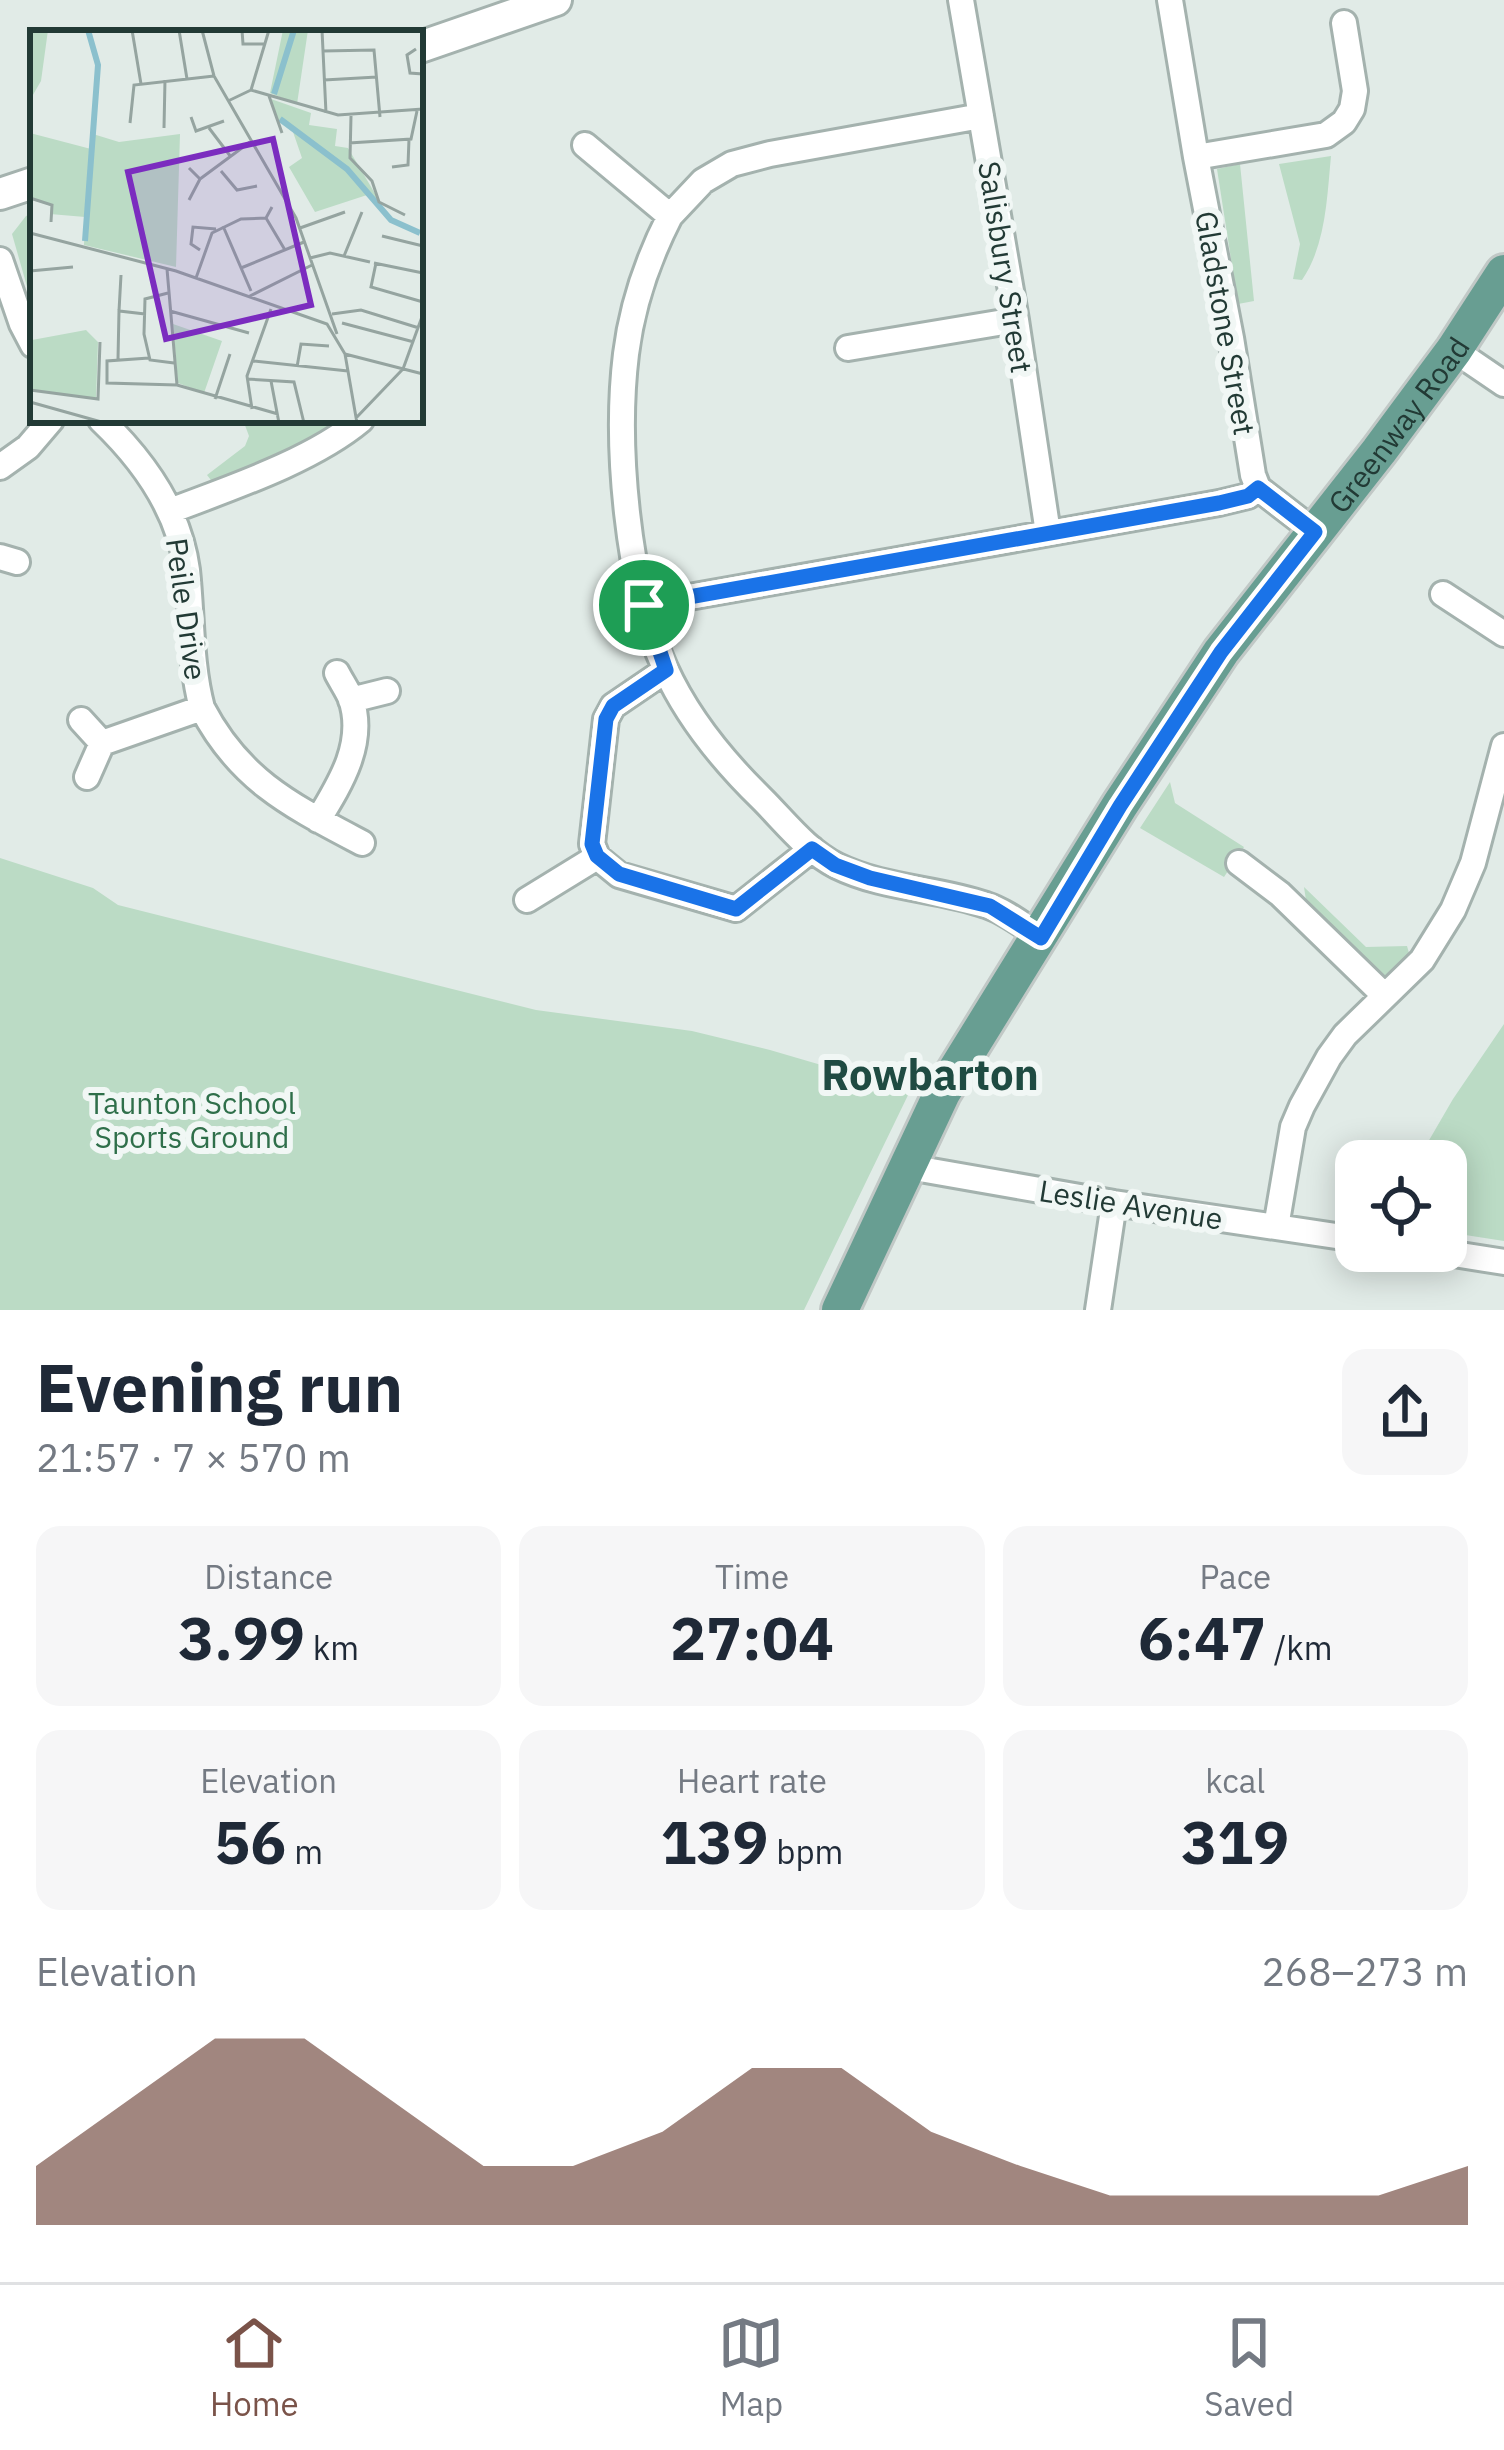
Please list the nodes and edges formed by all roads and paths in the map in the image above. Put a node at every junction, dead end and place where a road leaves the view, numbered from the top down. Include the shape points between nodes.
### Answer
1 (556, 0) edge
2 (961, 0) edge
3 (1170, 0) edge
4 (1344, 23) dead end
5 (423, 46) edge
6 (981, 116) junction
7 (585, 146) dead end
8 (1196, 157) junction
9 (30, 184) edge
10 (0, 194) edge
11 (670, 216) junction
12 (0, 260) edge
13 (1504, 273) edge
14 (1016, 320) junction
15 (30, 337) edge
16 (848, 348) dead end
17 (1454, 350) junction
18 (1504, 384) edge
19 (48, 423) edge
20 (104, 423) edge
21 (357, 423) edge
22 (0, 467) edge
23 (1258, 488) junction
24 (170, 511) junction
25 (1315, 532) junction
26 (1048, 533) junction
27 (1443, 594) dead end
28 (644, 605) junction
29 (1504, 634) edge
30 (666, 670) junction
31 (337, 673) dead end
32 (387, 691) dead end
33 (351, 700) junction
34 (202, 708) junction
35 (81, 720) dead end
36 (102, 743) junction
37 (1504, 746) edge
38 (87, 777) dead end
39 (318, 820) junction
40 (362, 843) dead end
41 (812, 849) junction
42 (597, 856) junction
43 (1238, 863) dead end
44 (527, 900) dead end
45 (1041, 938) junction
46 (1385, 996) junction
47 (907, 1164) junction
48 (1114, 1203) junction
49 (1276, 1227) junction
50 (1335, 1236) edge
51 (1467, 1256) edge
52 (1504, 1262) edge
53 (840, 1310) edge
54 (1098, 1310) edge

1 - 5 street
2 - 6 street, Salisbury Street
3 - 8 street, Gladstone Street
4 - 8 street via 1355,92 1344,122 1326,135
6 - 11 street via 732,164
6 - 14 street, Salisbury Street
7 - 11 street
8 - 23 street, Gladstone Street
9 - 10 street
11 - 28 street via 650,255 626,354 628,509
12 - 15 street
13 - 17 main road, Greenway Road
14 - 16 street
14 - 26 street, Salisbury Street
17 - 18 street
17 - 25 main road, Greenway Road
19 - 22 street
20 - 24 street, Peile Drive via 133,450
21 - 24 street, Peile Drive
23 - 25 street
23 - 26 street via 1219,503
24 - 34 street, Peile Drive via 187,567
25 - 45 main road, Greenway Road via 1221,652
26 - 28 street
27 - 29 street
28 - 30 street
30 - 41 street via 708,741
30 - 42 street via 606,719
31 - 33 street
32 - 33 street
33 - 39 street via 355,745
34 - 36 street, Peile Drive
34 - 39 street, Peile Drive via 246,771
35 - 36 street
36 - 38 street
37 - 46 street via 1453,910 1422,960
39 - 40 street, Peile Drive
41 - 42 street via 736,909 619,874
41 - 45 street via 870,878 990,906
42 - 44 street
43 - 46 street
45 - 47 main road, Greenway Road
46 - 49 street via 1328,1057 1302,1106
47 - 48 street, Leslie Avenue
47 - 53 main road, Greenway Road
48 - 49 street, Leslie Avenue
48 - 54 street
49 - 50 street, Leslie Avenue
51 - 52 street

